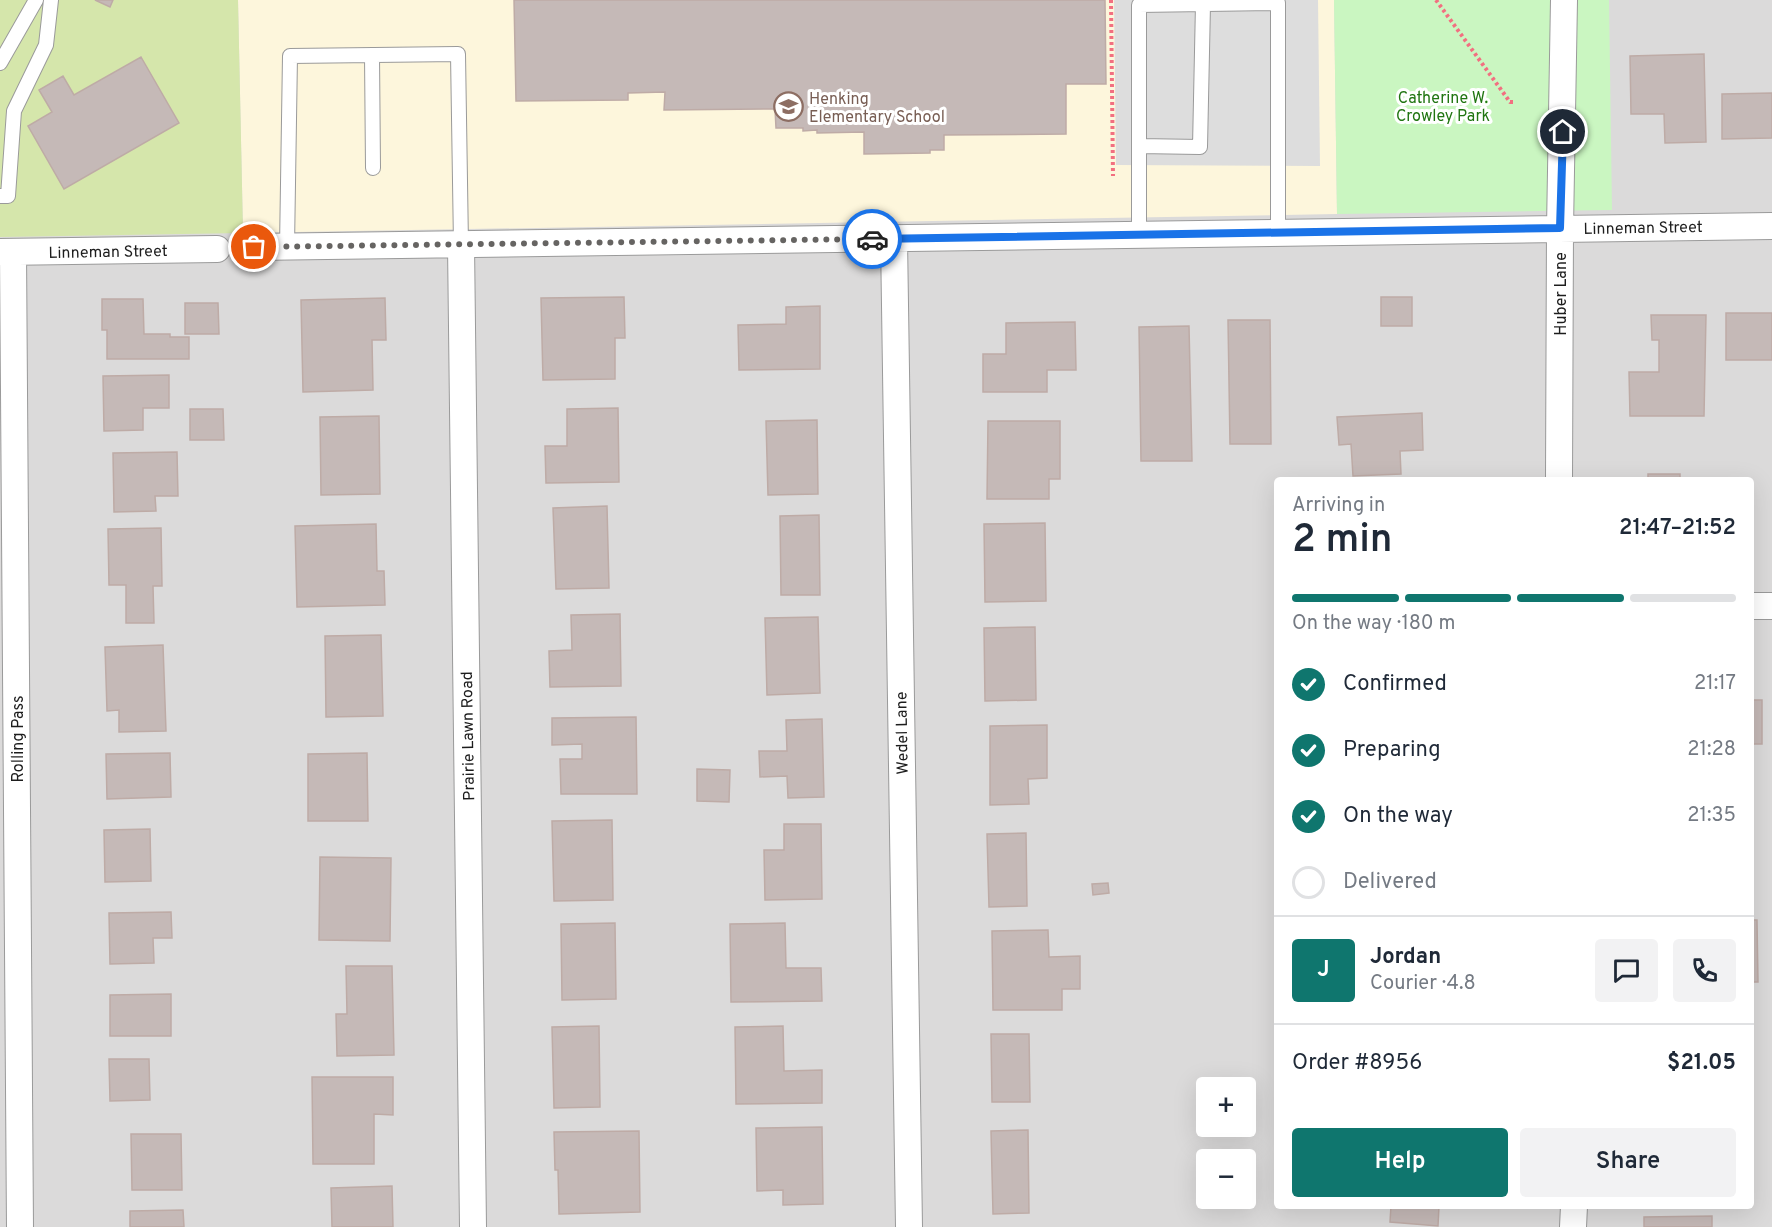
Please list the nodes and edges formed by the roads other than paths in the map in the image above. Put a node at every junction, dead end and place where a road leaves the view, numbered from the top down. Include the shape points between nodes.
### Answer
1 (36, 0) edge
2 (51, 0) edge
3 (1564, 0) edge
4 (1203, 4) junction
5 (372, 55) junction
6 (0, 63) edge
7 (1139, 146) junction
8 (373, 168) dead end
9 (0, 196) edge
10 (1772, 226) edge
11 (1560, 228) junction
12 (1278, 233) junction
13 (1138, 235) junction
14 (894, 239) junction
15 (461, 245) junction
16 (254, 247) dead end
17 (288, 247) junction
18 (216, 249) dead end
19 (7, 252) edge
20 (1559, 477) edge
21 (1754, 606) edge
22 (1772, 606) edge
23 (1574, 1209) edge
24 (20, 1227) edge
25 (473, 1227) edge
26 (909, 1227) edge
27 (1573, 1227) edge

1 - 6 lane
2 - 9 lane via 46,45 14,111 8,196
3 - 11 street, Huber Lane
4 - 7 lane via 1200,147
4 - 7 lane via 1139,4
4 - 12 lane via 1278,3
5 - 8 lane
5 - 15 lane via 458,54
5 - 17 lane via 290,56
7 - 13 lane
10 - 11 street, Linneman Street
11 - 12 street, Linneman Street
11 - 20 street, Huber Lane
12 - 13 street, Linneman Street
13 - 14 street, Linneman Street
14 - 15 street, Linneman Street
14 - 26 street, Wedel Lane
15 - 17 street, Linneman Street
15 - 25 street, Prairie Lawn Road
16 - 17 street, Linneman Street
18 - 19 street, Linneman Street
19 - 24 street, Rolling Pass
21 - 22 street
23 - 27 street

